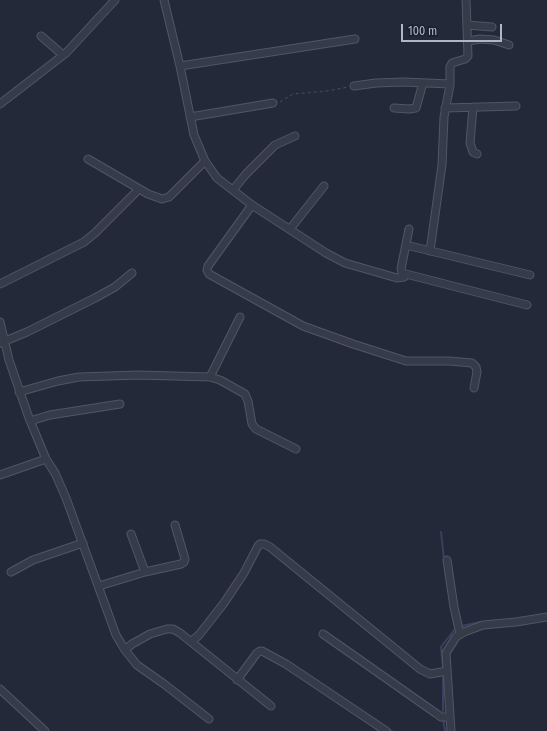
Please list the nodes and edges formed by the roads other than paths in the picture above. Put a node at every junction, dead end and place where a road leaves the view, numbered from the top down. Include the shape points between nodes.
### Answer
1 (114, 0) edge
2 (164, 0) edge
3 (466, 0) edge
4 (467, 24) junction
5 (492, 27) dead end
6 (41, 36) dead end
7 (355, 39) dead end
8 (468, 41) junction
9 (509, 45) dead end
10 (62, 55) junction
11 (180, 66) junction
12 (423, 83) junction
13 (450, 84) junction
14 (354, 86) road end
15 (273, 103) road end
16 (0, 104) edge
17 (516, 106) dead end
18 (472, 107) junction
19 (394, 108) dead end
20 (445, 108) junction
21 (190, 117) junction
22 (295, 136) dead end
23 (477, 154) dead end
24 (88, 159) dead end
25 (205, 161) junction
26 (324, 186) dead end
27 (139, 189) junction
28 (233, 190) junction
29 (252, 205) junction
30 (290, 229) junction
31 (409, 229) dead end
32 (406, 245) junction
33 (430, 251) junction
34 (132, 273) dead end
35 (406, 274) junction
36 (530, 275) dead end
37 (0, 284) edge
38 (527, 305) dead end
39 (240, 317) dead end
40 (0, 322) edge
41 (3, 342) edge
42 (210, 378) junction
43 (474, 388) dead end
44 (19, 392) junction
45 (120, 404) dead end
46 (30, 421) junction
47 (296, 449) dead end
48 (46, 459) junction
49 (0, 476) edge
50 (175, 525) dead end
51 (132, 534) dead end
52 (83, 543) junction
53 (447, 560) dead end
54 (11, 572) dead end
55 (145, 572) junction
56 (99, 586) junction
57 (547, 617) edge
58 (323, 634) dead end
59 (460, 634) junction
60 (191, 642) junction
61 (125, 650) junction
62 (447, 671) junction
63 (237, 680) junction
64 (0, 689) edge
65 (271, 706) dead end
66 (450, 717) junction
67 (209, 719) dead end
68 (45, 731) edge
69 (386, 731) edge
70 (451, 731) edge

1 - 10 street
2 - 11 street
3 - 4 street
4 - 5 street
4 - 8 street
6 - 10 street
7 - 11 street
8 - 9 street via 494,40
8 - 13 street via 467,58 452,63
10 - 16 street
11 - 21 street
12 - 13 street
12 - 14 street via 376,83
12 - 19 street via 416,108
13 - 20 street
15 - 21 street
17 - 18 street
18 - 20 street
18 - 23 street via 470,143 472,152
20 - 33 street via 442,165
21 - 25 street via 194,135
22 - 28 street via 275,145
24 - 27 street
25 - 27 street via 169,197 162,199
25 - 28 street via 217,178
26 - 30 street
27 - 37 street via 84,242
28 - 29 street
29 - 30 street
29 - 43 street via 208,266 210,274 303,326 353,344 406,361 472,364 477,372
30 - 35 street via 345,263 397,278
31 - 32 street
32 - 33 street
32 - 35 street via 401,269 402,273
33 - 36 street
34 - 41 street via 115,287
35 - 38 street
39 - 42 street
40 - 41 street
41 - 44 street
42 - 44 street via 138,375 79,377
42 - 47 street via 220,380 245,394 252,424 256,429
44 - 46 street
45 - 46 street via 50,415
46 - 48 street
48 - 49 street
48 - 52 street via 55,473
50 - 55 street via 184,562
51 - 55 street
52 - 54 street via 33,560
52 - 56 street
53 - 59 street
55 - 56 street
56 - 61 street via 116,635
57 - 59 street via 483,625
58 - 66 street via 437,714
59 - 62 street via 446,653
60 - 61 street via 180,632 167,629 150,634
60 - 62 street via 199,636 224,603 258,546 264,544 270,546 420,669 430,674
60 - 63 street
61 - 67 street via 137,665
62 - 66 street
63 - 65 street
63 - 69 street via 257,653 262,651 286,664
64 - 68 street
66 - 70 street

